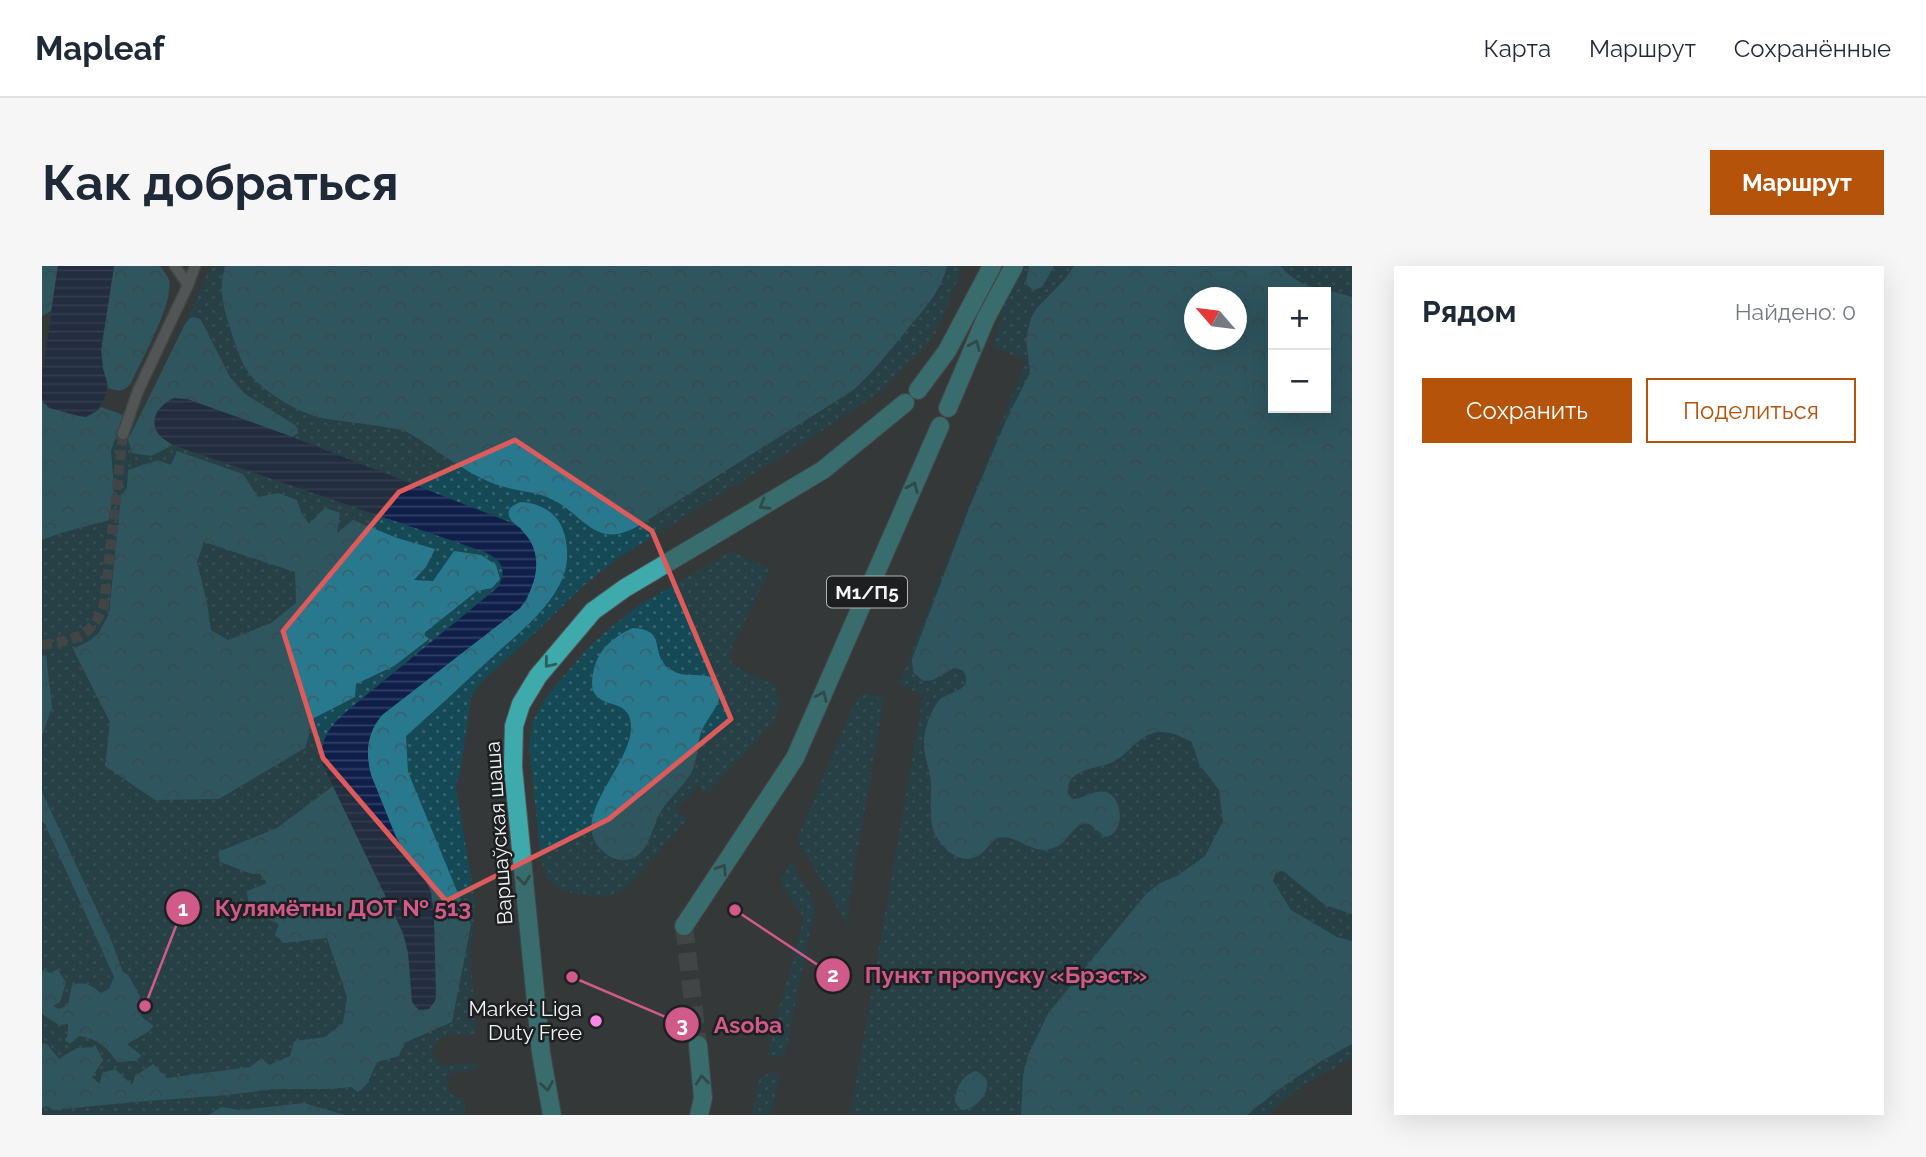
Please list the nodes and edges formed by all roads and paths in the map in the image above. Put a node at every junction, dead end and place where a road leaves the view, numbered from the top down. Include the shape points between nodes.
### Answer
1 (175, 266) edge
2 (195, 266) edge
3 (992, 266) edge
4 (1014, 266) edge
5 (188, 285) junction
6 (918, 390) dead end
7 (905, 403) dead end
8 (948, 408) dead end
9 (940, 426) dead end
10 (123, 434) tunnel mouth
11 (684, 926) tunnel mouth
12 (698, 1045) tunnel mouth
13 (552, 1115) edge
14 (699, 1115) edge

1 - 5 street
2 - 5 street
3 - 6 highway via 947,351
8 -> 4 highway
5 - 10 street
7 -> 13 highway, Варшаўская шаша via 823,470 593,611 538,676 521,704 514,726 513,767 541,1053
11 -> 9 highway, М1/П5 via 795,758
14 -> 12 highway via 704,1098

